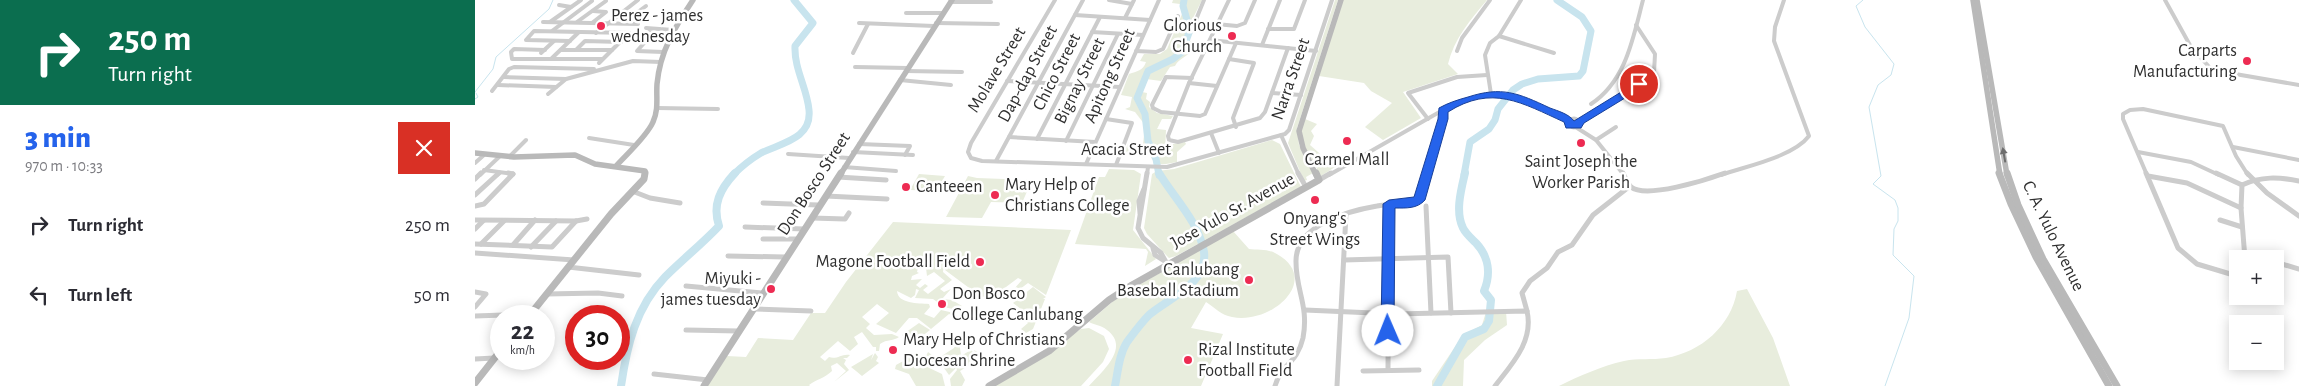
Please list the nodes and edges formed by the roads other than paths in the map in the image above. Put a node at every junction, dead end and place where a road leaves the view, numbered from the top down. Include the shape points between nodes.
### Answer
1 (583, 0) edge
2 (638, 0) edge
3 (693, 0) edge
4 (1055, 0) edge
5 (1083, 0) edge
6 (1109, 0) edge
7 (1159, 0) edge
8 (1204, 0) edge
9 (1229, 0) edge
10 (1255, 0) edge
11 (1280, 0) edge
12 (1305, 0) edge
13 (1332, 0) edge
14 (1341, 0) edge
15 (1490, 0) edge
16 (1521, 0) edge
17 (1643, 0) edge
18 (1784, 0) edge
19 (1973, 0) edge
20 (1977, 0) edge
21 (2165, 0) edge
22 (606, 1) edge
23 (951, 1) edge
24 (991, 2) dead end
25 (1133, 2) edge
26 (559, 5) dead end
27 (571, 7) junction
28 (647, 8) dead end
29 (593, 11) junction
30 (554, 12) dead end
31 (906, 13) dead end
32 (941, 13) junction
33 (562, 14) junction
34 (1075, 15) junction
35 (633, 16) junction
36 (1178, 16) dead end
37 (644, 17) dead end
38 (1100, 17) junction
39 (1125, 18) junction
40 (1150, 20) junction
41 (543, 22) dead end
42 (549, 22) junction
43 (562, 23) junction
44 (576, 23) junction
45 (591, 23) junction
46 (859, 23) dead end
47 (607, 24) junction
48 (622, 24) junction
49 (638, 24) dead end
50 (868, 24) junction
51 (935, 24) junction
52 (998, 24) dead end
53 (1217, 24) junction
54 (1636, 25) junction
55 (1268, 29) junction
56 (673, 30) junction
57 (552, 32) junction
58 (579, 32) junction
59 (1092, 32) junction
60 (596, 33) junction
61 (1118, 34) junction
62 (1143, 35) junction
63 (1499, 36) junction
64 (1210, 40) junction
65 (554, 41) junction
66 (570, 41) junction
67 (621, 42) junction
68 (1236, 43) junction
69 (1262, 45) junction
70 (1288, 48) junction
71 (561, 50) junction
72 (576, 50) junction
73 (612, 50) junction
74 (1136, 51) junction
75 (1316, 51) junction
76 (1457, 51) dead end
77 (663, 52) junction
78 (853, 53) dead end
79 (1554, 53) dead end
80 (551, 59) junction
81 (1229, 59) junction
82 (661, 62) junction
83 (855, 67) dead end
84 (600, 69) junction
85 (907, 70) junction
86 (962, 72) dead end
87 (1487, 75) junction
88 (504, 77) junction
89 (1192, 78) junction
90 (566, 79) junction
91 (900, 80) junction
92 (1007, 81) junction
93 (1039, 82) junction
94 (1189, 83) junction
95 (1066, 84) junction
96 (498, 85) junction
97 (951, 85) dead end
98 (2299, 85) edge
99 (1093, 86) junction
100 (1217, 86) junction
101 (556, 87) junction
102 (1120, 87) junction
103 (492, 92) dead end
104 (1272, 93) junction
105 (548, 94) dead end
106 (1491, 94) junction
107 (1301, 95) junction
108 (1603, 98) junction
109 (1608, 103) junction
110 (1591, 104) dead end
111 (657, 108) junction
112 (718, 109) dead end
113 (1993, 110) junction
114 (1442, 111) junction
115 (1177, 114) junction
116 (1428, 118) junction
117 (1106, 120) junction
118 (1569, 120) junction
119 (1579, 121) junction
120 (1574, 126) junction
121 (1236, 127) junction
122 (1616, 127) dead end
123 (1211, 133) junction
124 (1281, 135) junction
125 (589, 138) dead end
126 (1009, 138) junction
127 (1037, 139) junction
128 (526, 140) dead end
129 (1597, 140) junction
130 (1066, 141) junction
131 (1095, 142) junction
132 (859, 144) junction
133 (634, 146) junction
134 (2233, 147) junction
135 (2138, 152) junction
136 (475, 153) edge
137 (1219, 153) junction
138 (789, 154) dead end
139 (851, 155) junction
140 (905, 155) junction
141 (913, 155) dead end
142 (969, 156) joint
143 (499, 157) dead end
144 (509, 157) junction
145 (475, 159) edge
146 (2299, 160) edge
147 (996, 161) junction
148 (475, 163) edge
149 (1086, 164) junction
150 (1116, 165) junction
151 (616, 166) junction
152 (843, 166) junction
153 (1150, 167) junction
154 (484, 170) junction
155 (896, 171) dead end
156 (499, 173) junction
157 (2148, 176) junction
158 (837, 177) junction
159 (475, 178) edge
160 (886, 180) dead end
161 (1319, 180) junction
162 (2253, 180) junction
163 (2298, 182) edge
164 (2242, 185) junction
165 (1629, 186) junction
166 (1306, 187) junction
167 (632, 191) junction
168 (475, 195) edge
169 (824, 196) junction
170 (887, 199) dead end
171 (680, 203) dead end
172 (763, 203) dead end
173 (1389, 204) junction
174 (818, 206) junction
175 (1426, 206) dead end
176 (476, 207) edge
177 (2241, 208) junction
178 (849, 213) dead end
179 (1346, 214) junction
180 (2299, 216) edge
181 (811, 218) junction
182 (587, 219) dead end
183 (475, 220) edge
184 (535, 220) junction
185 (2220, 220) dead end
186 (483, 221) junction
187 (504, 221) junction
188 (556, 221) junction
189 (576, 221) junction
190 (745, 227) dead end
191 (2242, 227) junction
192 (475, 229) edge
193 (804, 229) junction
194 (763, 239) dead end
195 (797, 239) junction
196 (475, 244) edge
197 (481, 244) junction
198 (488, 244) junction
199 (513, 245) junction
200 (531, 247) junction
201 (2244, 250) edge
202 (477, 253) edge
203 (728, 256) dead end
204 (785, 257) junction
205 (1428, 258) junction
206 (1387, 259) junction
207 (574, 260) junction
208 (1344, 260) junction
209 (1167, 263) junction
210 (2284, 265) edge
211 (569, 267) junction
212 (2299, 269) edge
213 (2229, 274) edge
214 (639, 275) dead end
215 (686, 286) dead end
216 (475, 292) edge
217 (762, 293) junction
218 (547, 294) junction
219 (622, 296) dead end
220 (538, 305) edge
221 (475, 307) edge
222 (753, 309) junction
223 (811, 310) dead end
224 (1305, 310) junction
225 (1527, 311) junction
226 (1341, 312) junction
227 (1387, 312) junction
228 (1431, 313) junction
229 (1451, 313) junction
230 (475, 316) edge
231 (490, 316) edge
232 (686, 330) dead end
233 (739, 331) junction
234 (475, 358) edge
235 (490, 358) edge
236 (490, 363) edge
237 (1388, 368) junction
238 (1419, 370) dead end
239 (1363, 371) dead end
240 (654, 374) dead end
241 (708, 380) junction
242 (475, 383) edge
243 (704, 386) edge
244 (989, 386) edge
245 (1275, 386) edge
246 (1337, 386) edge
247 (1495, 386) edge
248 (2109, 386) edge
249 (2117, 386) edge

1 - 27 street
1 - 43 street via 591,1
2 - 47 street
3 - 56 street
4 - 92 street, Molave Street
5 - 34 street, Dap-dap Street
6 - 25 street
7 - 40 street, Apitong Street
8 - 53 street via 1195,22
9 - 53 street
10 - 53 street via 1240,26
11 - 55 street
12 - 55 street via 1294,29
13 - 75 street, Narra Street
14 - 161 street via 1299,128 1301,144
15 - 76 street via 1462,38
16 - 63 street
17 - 54 street
18 - 165 street via 1775,27 1775,41 1807,126 1809,136 1803,144 1788,152 1676,187 1640,191
19 - 113 street, C. A. Yulo Avenue
20 - 113 street, C. A. Yulo Avenue
21 - 98 street via 2191,46 2211,70
22 - 29 street
23 - 24 street
23 - 32 street, Don Bosco Street
25 - 39 street
26 - 27 street
27 - 33 street
28 - 35 street
29 - 44 street
29 - 45 street via 606,12
30 - 33 street
31 - 32 street
32 - 51 street, Don Bosco Street
33 - 42 street
34 - 38 street
34 - 93 street, Dap-dap Street
35 - 37 street
35 - 48 street
36 - 74 street via 1163,49
38 - 39 street
38 - 59 street, Chico Street
39 - 40 street
40 - 62 street, Apitong Street
41 - 42 street
42 - 43 street
43 - 44 street
43 - 57 street
44 - 45 street
45 - 47 street
46 - 50 street
47 - 48 street
47 - 60 street
48 - 49 street
50 - 51 street
50 - 78 street
51 - 52 street
51 - 85 street, Don Bosco Street
53 - 64 street
54 - 108 street via 1622,71
54 - 109 street via 1655,54 1653,73
55 - 69 street
56 - 77 street
56 - 77 street via 648,30 653,33 637,51
57 - 58 street
57 - 65 street via 534,31 526,40
58 - 60 street
58 - 66 street
59 - 61 street
59 - 95 street, Chico Street
60 - 67 street via 629,33
61 - 62 street
61 - 99 street, Bignay Street
62 - 74 street, Apitong Street
63 - 79 street
63 - 87 street via 1490,43 1485,55
64 - 68 street
64 - 89 street
65 - 66 street
65 - 80 street via 543,51 514,49 511,52 512,59
66 - 71 street
67 - 72 street via 585,41
67 - 73 street
68 - 69 street
68 - 81 street
69 - 70 street
70 - 75 street
70 - 104 street
71 - 72 street
71 - 80 street
72 - 73 street
73 - 80 street via 601,61
74 - 102 street, Apitong Street
75 - 107 street, Narra Street
77 - 82 street
81 - 100 street
81 - 121 street via 1255,64 1234,116
82 - 84 street via 633,61
82 - 111 street
83 - 85 street
84 - 88 street via 513,68
84 - 90 street
85 - 86 street
85 - 91 street, Don Bosco Street
87 - 106 street
87 - 116 street via 1452,78 1408,93
88 - 90 street
88 - 96 street
89 - 94 street
89 - 115 street via 1166,77 1152,105 1159,111
90 - 101 street
91 - 97 street
91 - 132 street, Don Bosco Street
92 - 93 street
92 - 142 street, Molave Street via 971,143
93 - 95 street
93 - 126 street, Dap-dap Street
94 - 100 street
94 - 115 street
95 - 99 street
95 - 127 street, Chico Street
96 - 101 street
96 - 103 street
99 - 102 street
99 - 130 street, Bignay Street
100 - 115 street via 1204,115
101 - 105 street
102 - 117 street, Apitong Street
104 - 107 street
104 - 121 street via 1260,118
106 - 114 street via 1465,100
106 - 118 street via 1516,97
107 - 124 street, Narra Street via 1289,131
108 - 109 street
108 - 110 street
109 - 119 street
111 - 112 street
111 - 133 street via 652,125
113 - 248 street, C. A. Yulo Avenue via 2000,177 2009,203
249 -> 113 street, C. A. Yulo Avenue via 2062,292 2017,205
114 - 116 street
114 - 173 street via 1443,119 1419,200
115 - 123 street via 1167,136 1171,141
116 - 161 street
117 - 131 street, Apitong Street
117 - 150 street via 1132,124
118 - 119 street
118 - 120 street via 1568,123
119 - 120 street
120 - 129 street
121 - 123 street
122 - 129 street
123 - 137 street
124 - 137 street, Acacia Street
124 - 166 street, Narra Street
125 - 133 street
126 - 127 street
126 - 147 street, Dap-dap Street
127 - 130 street
128 - 144 street
129 - 165 street
130 - 131 street
131 - 149 street, Apitong Street
132 - 139 street, Don Bosco Street
132 - 140 street via 910,146
133 - 151 street
134 - 135 street via 2223,126 2143,109 2130,110 2123,114 2123,119
134 - 146 street
134 - 162 street
135 - 157 street
135 - 164 street via 2191,162
136 - 144 street
137 - 153 street, Acacia Street via 1175,166
138 - 139 street
139 - 140 street
139 - 152 street, Don Bosco Street
140 - 141 street
142 - 147 street, Acacia Street
143 - 154 street
144 - 151 street via 575,155 595,164
145 - 148 street via 482,157
147 - 149 street, Acacia Street
149 - 150 street, Acacia Street
150 - 153 street, Acacia Street
151 - 167 street via 645,171 644,179
152 - 155 street
152 - 158 street, Don Bosco Street
153 - 209 street via 1139,196 1139,231 1155,255
154 - 156 street
154 - 159 street
156 - 168 street
156 - 176 street via 513,174 484,204
157 - 177 street via 2187,183
157 - 213 street via 2179,248 2197,264
158 - 160 street
158 - 169 street, Don Bosco Street
161 - 166 street, Jose Yulo Sr. Avenue
162 - 163 street via 2269,177
162 - 164 street
162 - 180 street
164 - 177 street
165 - 225 street via 1593,215 1572,245 1558,252 1547,268 1530,281 1522,293
166 - 209 street, Jose Yulo Sr. Avenue
167 - 171 street
167 - 207 street
169 - 170 street
169 - 174 street, Don Bosco Street
172 - 174 street
173 - 179 street
173 - 206 street
174 - 181 street, Don Bosco Street
175 - 205 street
177 - 191 street
178 - 181 street via 845,219
179 - 208 street
179 - 224 street via 1327,220 1314,229 1296,254
181 - 193 street, Don Bosco Street
182 - 189 street
183 - 186 street
184 - 187 street
184 - 188 street
184 - 199 street
185 - 191 street
186 - 187 street
186 - 192 street
187 - 197 street
188 - 189 street
188 - 200 street
189 - 200 street via 552,247
190 - 193 street
191 - 201 street
193 - 195 street, Don Bosco Street
194 - 195 street
195 - 204 street, Don Bosco Street
196 - 197 street
197 - 198 street
198 - 199 street
198 - 202 street
199 - 200 street
202 - 207 street
203 - 204 street
204 - 217 street, Don Bosco Street
205 - 206 street
205 - 228 street
205 - 229 street via 1448,257
206 - 208 street
206 - 227 street
207 - 211 street
208 - 226 street
209 - 244 street, Jose Yulo Sr. Avenue via 1109,300 1049,351
210 - 212 street
211 - 214 street
211 - 218 street
215 - 217 street
216 - 221 street via 486,294
217 - 222 street, Don Bosco Street
218 - 219 street
218 - 220 street
222 - 223 street
222 - 233 street, Don Bosco Street
224 - 226 street
224 - 245 street via 1306,321 1297,355 1280,371
225 - 229 street via 1500,309
225 - 247 street via 1529,334
226 - 227 street
226 - 246 street
227 - 228 street
227 - 237 street
228 - 229 street
230 - 231 street
232 - 233 street
233 - 241 street, Don Bosco Street
234 - 235 street
236 - 242 street
237 - 238 street
237 - 239 street
240 - 241 street
241 - 243 street, Don Bosco Street

